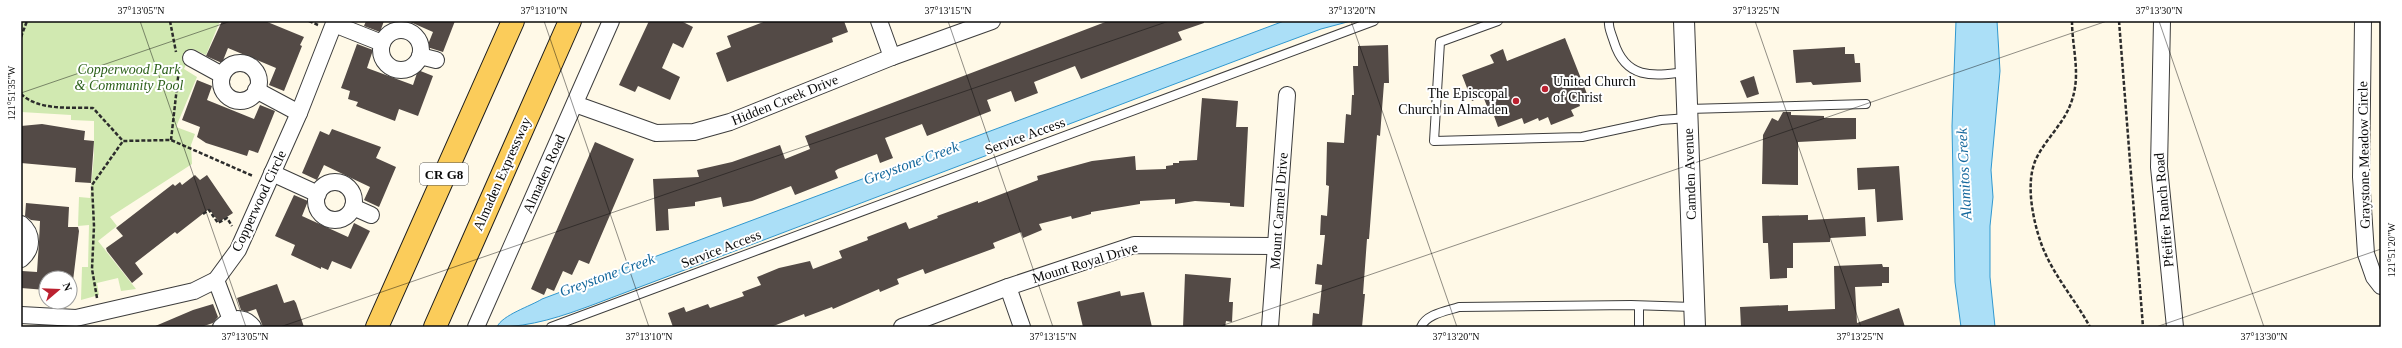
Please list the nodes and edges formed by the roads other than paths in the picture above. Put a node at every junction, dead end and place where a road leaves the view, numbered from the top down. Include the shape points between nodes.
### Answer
1 (513, 21) edge
2 (570, 21) edge
3 (611, 21) edge
4 (879, 21) edge
5 (992, 21) edge
6 (1374, 21) edge
7 (1498, 21) edge
8 (1609, 21) edge
9 (1684, 21) edge
10 (2162, 21) edge
11 (2363, 21) edge
12 (335, 23) edge
13 (382, 43) junction
14 (420, 56) junction
15 (892, 57) junction
16 (182, 59) road end
17 (436, 60) dead end
18 (1686, 72) junction
19 (222, 75) junction
20 (256, 90) junction
21 (1287, 95) dead end
22 (575, 104) junction
23 (1866, 104) dead end
24 (299, 114) junction
25 (1688, 114) junction
26 (270, 178) junction
27 (318, 194) junction
28 (353, 207) junction
29 (371, 215) dead end
30 (21, 224) edge
31 (1276, 246) junction
32 (21, 259) edge
33 (216, 280) junction
34 (2381, 286) edge
35 (1008, 287) junction
36 (1635, 306) junction
37 (1694, 307) junction
38 (21, 315) edge
39 (76, 322) edge
40 (226, 323) edge
41 (253, 327) edge
42 (377, 327) edge
43 (435, 327) edge
44 (476, 327) edge
45 (551, 327) edge
46 (902, 327) edge
47 (1022, 327) edge
48 (1270, 327) edge
49 (1422, 327) edge
50 (1639, 327) edge
51 (1695, 327) edge
52 (2175, 327) edge

1 - 42 main road, CR G8
2 - 43 main road, Almaden Expressway
3 - 22 street, Almaden Road
4 - 15 street
5 - 15 street, Hidden Creek Drive
6 - 45 lane, Service Access
7 - 25 lane via 1440,42 1434,141 1582,137
8 - 18 lane via 1616,49 1628,67 1640,73 1660,75
9 - 18 street, Camden Avenue
10 - 52 street, Pfeiffer Ranch Road via 2159,167
11 - 34 street, Graystone Meadow Circle via 2361,177 2366,254 2374,277
12 - 13 street
12 - 24 street, Copperwood Circle
13 - 14 street via 390,33 397,30 410,32 419,42
13 - 14 street via 382,56 389,66 395,69 408,69
14 - 17 street
15 - 22 street, Hidden Creek Drive via 730,122 694,132 656,134
16 - 19 street
18 - 25 street, Camden Avenue
19 - 20 street via 221,87 233,100 246,100
19 - 20 street via 235,63 247,64 256,73
20 - 24 street
21 - 31 street, Mount Carmel Drive
22 - 44 street, Almaden Road
23 - 25 lane
24 - 26 street, Copperwood Circle
25 - 37 street, Camden Avenue
26 - 27 street
26 - 33 street, Copperwood Circle via 242,242
27 - 28 street via 321,188 332,182 345,184 353,194
27 - 28 street via 317,206 329,219 346,217
28 - 29 street
30 - 32 street via 29,233 31,240 27,253
31 - 35 street, Mount Royal Drive via 1134,245
31 - 48 street, Mount Carmel Drive
33 - 39 street, Copperwood Circle via 194,291 100,312
33 - 40 street
35 - 46 street, Mount Royal Drive
35 - 47 street
36 - 37 lane
36 - 49 lane via 1459,307 1434,315 1423,323
36 - 50 lane
37 - 51 street, Camden Avenue
38 - 39 street, Copperwood Circle
40 - 41 street via 244,320

